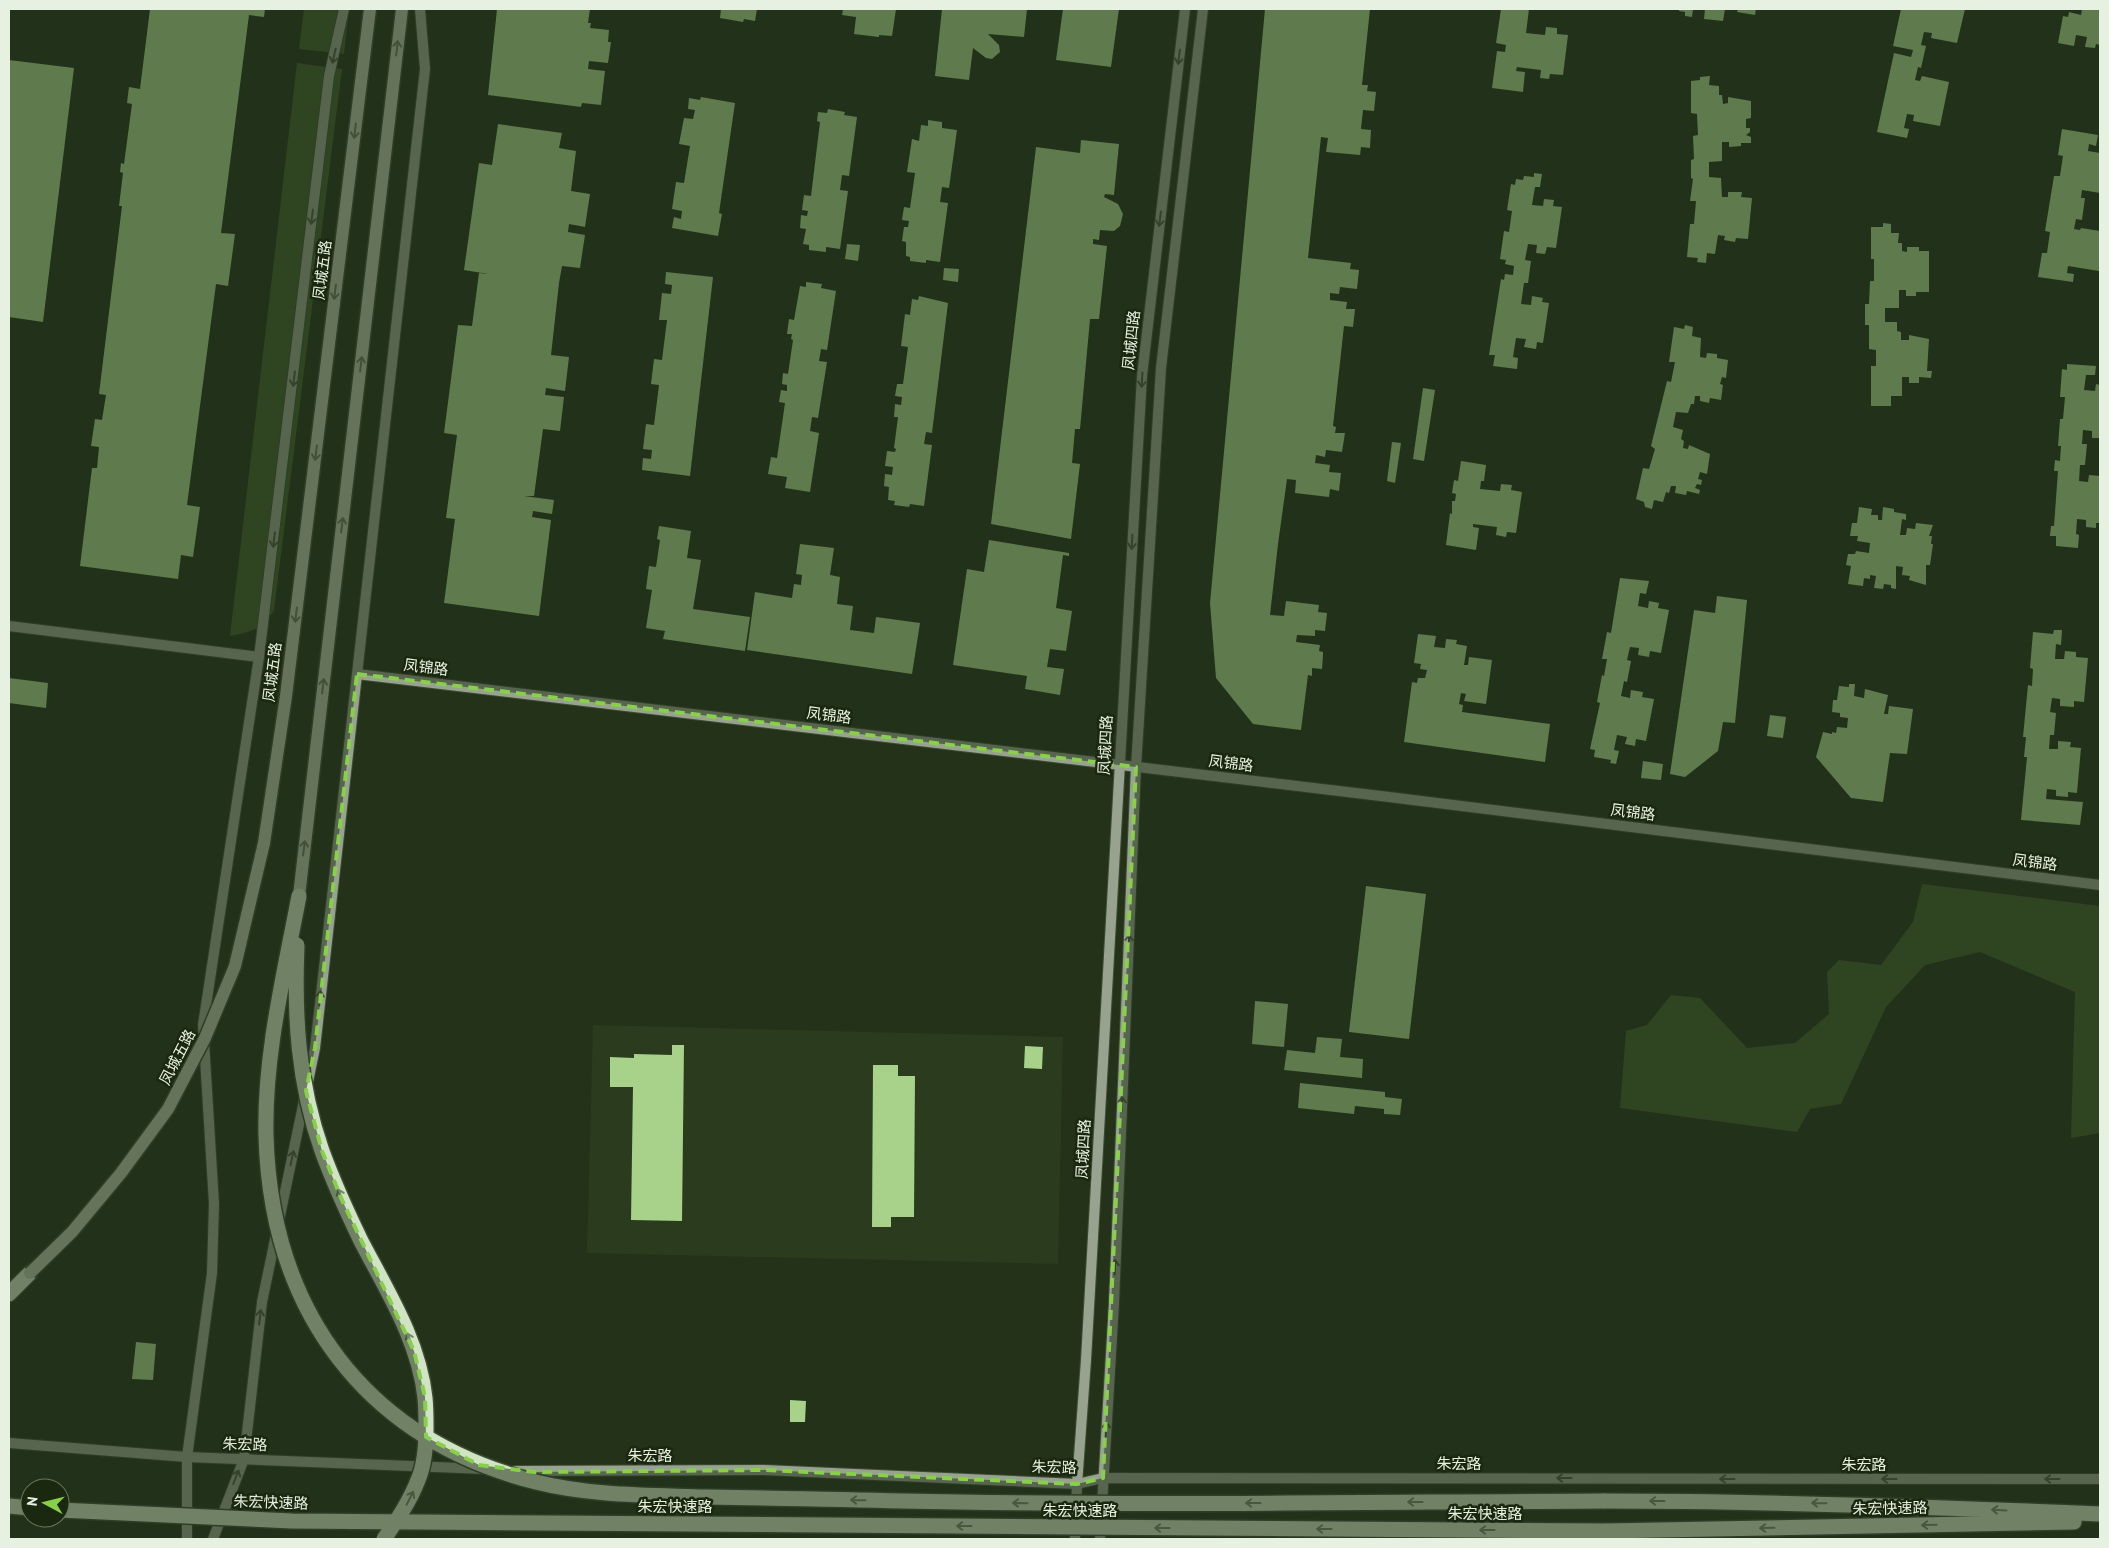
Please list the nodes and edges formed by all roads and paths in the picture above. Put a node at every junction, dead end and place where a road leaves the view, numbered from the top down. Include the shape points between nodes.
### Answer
1 (344, 9) edge
2 (370, 9) edge
3 (402, 9) edge
4 (420, 9) edge
5 (1184, 9) edge
6 (1203, 9) edge
7 (9, 626) edge
8 (259, 657) junction
9 (357, 674) junction
10 (1119, 765) junction
11 (1136, 767) junction
12 (2100, 886) edge
13 (299, 896) junction
14 (30, 1272) junction
15 (9, 1287) edge
16 (9, 1294) edge
17 (9, 1443) edge
18 (187, 1458) junction
19 (244, 1459) junction
20 (1103, 1478) junction
21 (2100, 1479) edge
22 (1077, 1484) junction
23 (70, 1510) edge
24 (2100, 1514) edge
25 (2100, 1522) edge
26 (187, 1539) edge
27 (213, 1539) edge
28 (384, 1539) edge
29 (1075, 1539) edge
30 (1100, 1539) edge

1 -> 8 main road via 329,76
2 -> 14 main road, 凤城五路, bridge via 285,706 264,843 235,966 205,1038 168,1109 72,1232
13 -> 3 main road
4 - 9 main road via 425,69
5 -> 10 main road, 凤城四路 via 1142,376
6 - 11 main road via 1161,368
7 - 8 main road
8 - 18 main road via 203,1024 214,1204 212,1274
9 - 10 main road, 凤锦路
19 -> 9 main road via 262,1302 315,1048
10 - 11 main road, 凤锦路
10 - 22 main road, 凤城四路
11 - 12 main road, 凤锦路
20 -> 11 main road via 1114,1303
24 -> 13 highway, bridge via 1721,1501 1025,1504 652,1496 585,1491 538,1483 479,1465 403,1423 363,1388 335,1356 305,1308 283,1252 270,1194 266,1132 272,1045
28 -> 13 highway, bridge via 419,1479 426,1447 425,1397 414,1351 397,1308 342,1200 309,1110 298,1053 295,996
14 - 15 highway
14 - 16 highway
17 - 18 main road, 朱宏路
18 - 19 main road, 朱宏路
18 - 26 main road
19 - 22 main road, 朱宏路 via 535,1472 764,1470
27 -> 19 main road
21 -> 20 main road, 朱宏路
20 - 22 main road, 朱宏路
20 - 30 main road
22 - 29 main road, 凤城四路
25 -> 23 highway, 朱宏快速路, bridge via 1605,1531 292,1521

